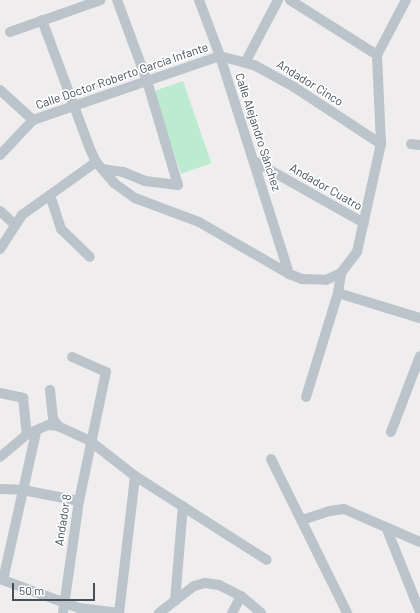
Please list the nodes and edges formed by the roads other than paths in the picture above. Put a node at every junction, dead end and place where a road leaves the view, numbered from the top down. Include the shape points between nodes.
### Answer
1 (101, 0) edge
2 (117, 0) edge
3 (199, 0) edge
4 (278, 0) edge
5 (290, 0) edge
6 (406, 0) edge
7 (42, 20) junction
8 (10, 32) dead end
9 (220, 56) junction
10 (377, 56) junction
11 (246, 61) junction
12 (147, 81) junction
13 (0, 90) edge
14 (73, 108) junction
15 (34, 120) junction
16 (382, 144) junction
17 (0, 155) edge
18 (254, 161) junction
19 (99, 166) junction
20 (50, 195) junction
21 (0, 211) edge
22 (14, 224) junction
23 (364, 224) junction
24 (0, 249) edge
25 (90, 257) dead end
26 (341, 273) junction
27 (289, 274) junction
28 (338, 293) junction
29 (420, 318) edge
30 (420, 356) edge
31 (72, 357) dead end
32 (50, 390) dead end
33 (0, 393) edge
34 (306, 397) dead end
35 (58, 426) junction
36 (391, 432) dead end
37 (31, 433) junction
38 (90, 441) junction
39 (0, 457) edge
40 (271, 459) dead end
41 (135, 476) junction
42 (0, 489) edge
43 (23, 490) junction
44 (79, 501) junction
45 (183, 506) junction
46 (302, 520) junction
47 (386, 527) junction
48 (420, 542) edge
49 (267, 560) dead end
50 (2, 580) edge
51 (241, 596) junction
52 (175, 601) junction
53 (64, 608) edge
54 (420, 612) edge
55 (118, 613) edge
56 (159, 613) edge
57 (232, 613) edge
58 (261, 613) edge
59 (347, 613) edge

1 - 7 street
2 - 12 street
3 - 9 street, Calle Alejandro Sánchez
4 - 11 street
5 - 10 street
6 - 10 street
7 - 8 street
7 - 14 street
9 - 11 street, Andador Cinco
9 - 12 street, Calle Doctor Roberto García Infante
9 - 18 street, Calle Alejandro Sánchez
10 - 16 street
11 - 16 street, Andador Cinco via 294,87
12 - 14 street, Calle Doctor Roberto García Infante
12 - 19 street via 178,185 145,181
13 - 15 street
14 - 15 street, Calle Doctor Roberto García Infante
14 - 19 street
15 - 17 street, Calle Doctor Roberto García Infante
16 - 23 street
18 - 23 street, Andador Cuatro
18 - 27 street, Calle Alejandro Sánchez
19 - 20 street
19 - 27 street via 135,198 199,222
20 - 22 street
20 - 25 street via 61,229
21 - 22 street
22 - 24 street via 5,245
23 - 26 street via 357,252
26 - 27 street via 326,280 302,279
26 - 28 street
28 - 29 street
28 - 34 street
30 - 36 street
31 - 38 street, Andador 8 via 106,372
32 - 35 street via 53,419
33 - 37 street via 23,398
35 - 37 street via 48,425
35 - 38 street
37 - 39 street
37 - 43 street
38 - 41 street
38 - 44 street, Andador 8
40 - 46 street
41 - 45 street
41 - 55 street
42 - 43 street
43 - 44 street
43 - 50 street
44 - 53 street, Andador 8
45 - 49 street
45 - 52 street
46 - 47 street via 344,509
46 - 59 street
47 - 48 street
47 - 54 street
50 - 53 street
51 - 52 street via 219,585 205,583 194,586
51 - 57 street
51 - 58 street
52 - 56 street
53 - 55 street

